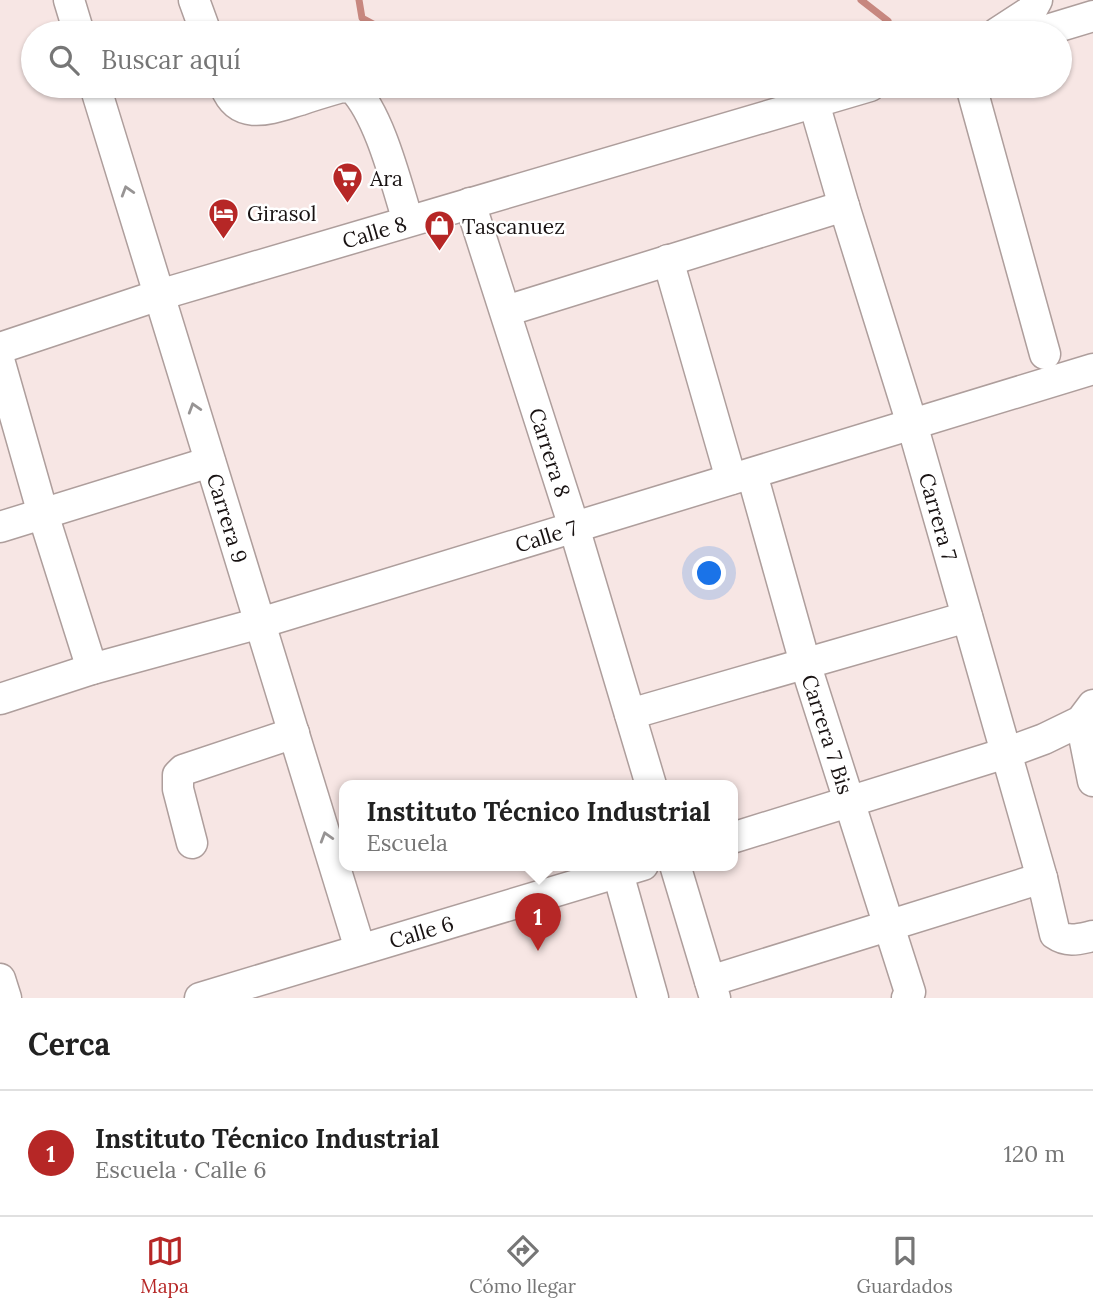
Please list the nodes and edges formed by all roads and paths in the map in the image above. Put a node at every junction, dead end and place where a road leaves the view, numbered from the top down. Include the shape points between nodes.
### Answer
1 (69, 0) edge
2 (194, 0) edge
3 (1037, 0) edge
4 (1093, 16) edge
5 (75, 21) edge
6 (202, 21) edge
7 (1015, 21) edge
8 (1072, 22) edge
9 (99, 98) edge
10 (232, 98) edge
11 (305, 98) edge
12 (362, 98) edge
13 (830, 98) edge
14 (974, 98) edge
15 (814, 103) junction
16 (470, 203) junction
17 (844, 206) junction
18 (408, 221) junction
19 (668, 260) junction
20 (159, 295) junction
21 (506, 311) junction
22 (0, 348) edge
23 (1045, 354) dead end
24 (0, 363) edge
25 (1093, 369) edge
26 (912, 424) junction
27 (210, 462) junction
28 (741, 476) junction
29 (43, 514) junction
30 (0, 527) edge
31 (573, 527) junction
32 (967, 617) junction
33 (260, 623) junction
34 (804, 663) junction
35 (92, 669) junction
36 (0, 699) edge
37 (1087, 713) edge
38 (630, 714) junction
39 (294, 733) junction
40 (1006, 753) junction
41 (650, 780) edge
42 (1093, 782) edge
43 (849, 803) junction
44 (738, 836) edge
45 (192, 843) dead end
46 (624, 871) edge
47 (631, 871) edge
48 (677, 871) edge
49 (1042, 878) junction
50 (888, 924) junction
51 (1093, 936) edge
52 (360, 948) junction
53 (0, 979) edge
54 (713, 989) edge
55 (909, 995) edge
56 (6, 998) edge
57 (200, 998) edge
58 (653, 998) edge

1 - 5 street
2 - 6 street
3 - 7 street
4 - 8 street
20 -> 9 street, Carrera 9
10 - 11 street via 250,110 265,110
12 - 18 street
13 - 15 street, Calle 8
14 - 23 street
15 - 16 street, Calle 8
15 - 17 street, Carrera 7
16 - 18 street, Calle 8
16 - 21 street, Carrera 8
17 - 19 street
17 - 26 street, Carrera 7
18 - 20 street, Calle 8
19 - 21 street
19 - 28 street, Carrera 7 Bis
20 - 22 street, Calle 8
27 -> 20 street, Carrera 9
21 - 31 street, Carrera 8
24 - 29 street
25 - 26 street, Calle 7
26 - 28 street, Calle 7
26 - 32 street, Carrera 7
27 - 29 street
27 - 33 street, Carrera 9
28 - 31 street, Calle 7
28 - 34 street, Carrera 7 Bis
29 - 30 street
29 - 35 street
31 - 33 street, Calle 7
31 - 38 street, Carrera 8
32 - 34 street
32 - 40 street, Carrera 7
33 - 35 street, Calle 7
33 - 39 street, Carrera 9
34 - 38 street
34 - 43 street, Carrera 7 Bis
35 - 36 street, Calle 7
37 - 40 street via 1044,739
37 - 42 street
38 - 41 street, Carrera 8
39 - 45 street via 178,775
52 -> 39 street, Carrera 9
40 - 43 street
40 - 49 street, Carrera 7
43 - 44 street
43 - 50 street, Carrera 7 Bis
46 - 52 street, Calle 6
47 - 58 street
48 - 54 street
49 - 50 street
49 - 51 street, Carrera 7 via 1055,934 1071,940
50 - 54 street
50 - 55 street, Carrera 7 Bis
52 - 57 street, Calle 6
53 - 56 street

